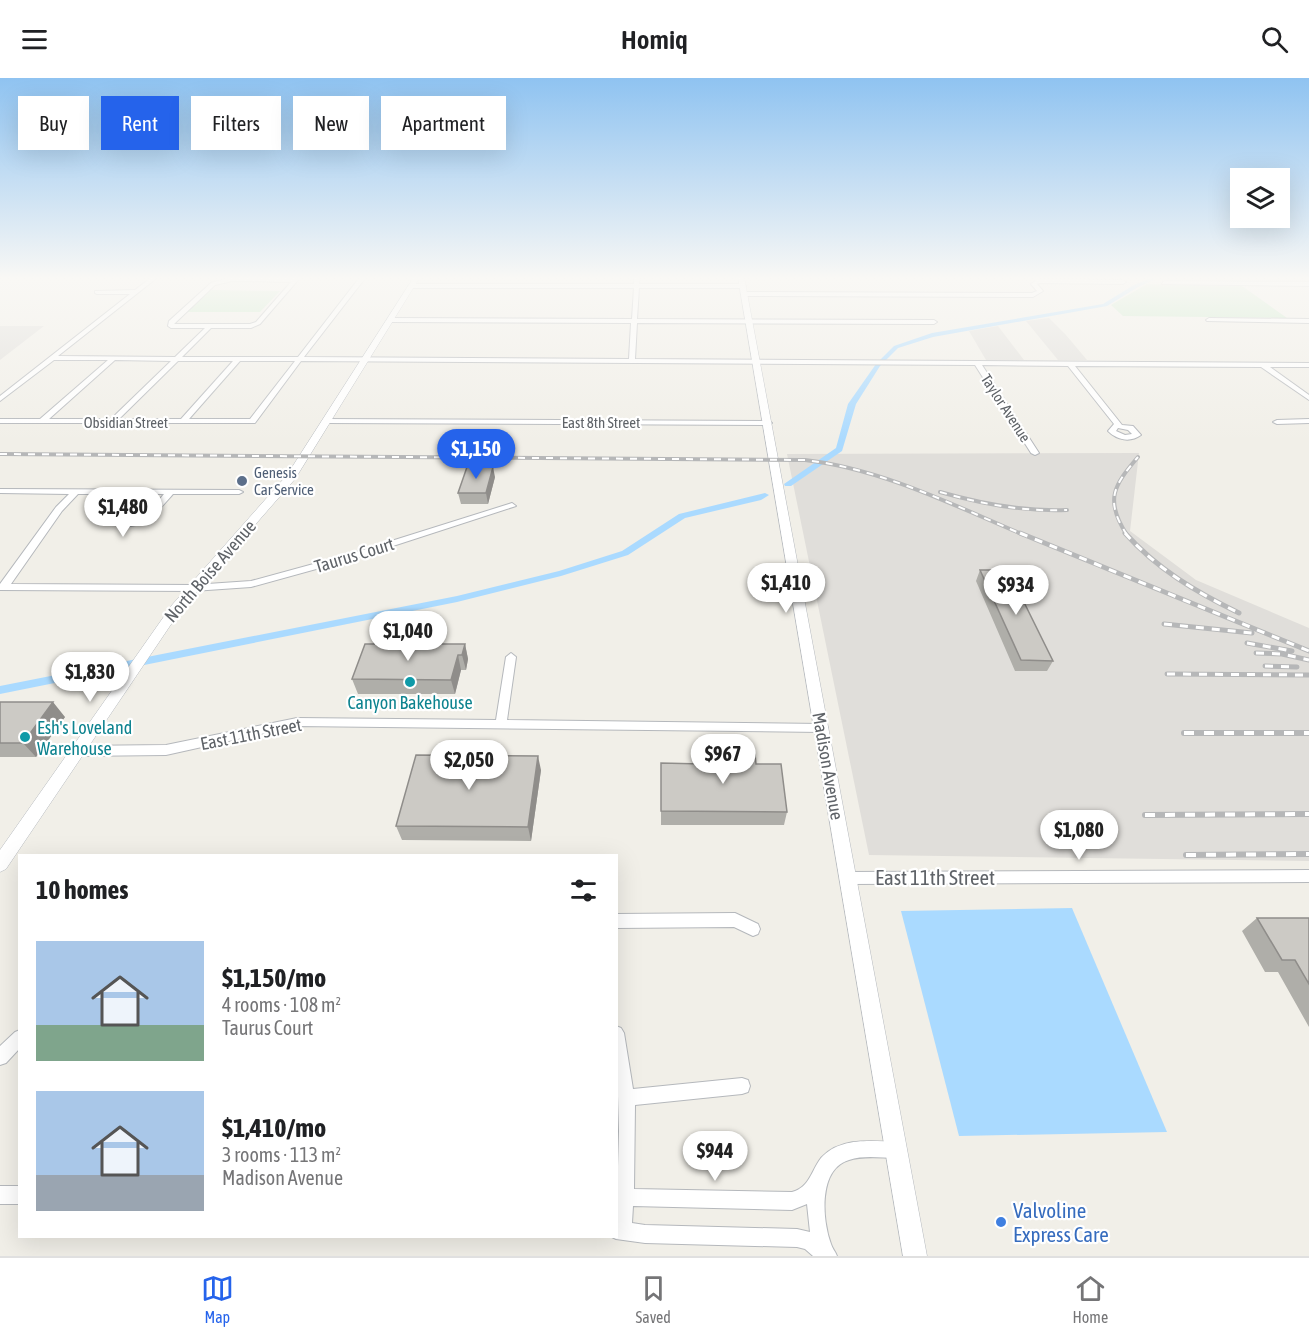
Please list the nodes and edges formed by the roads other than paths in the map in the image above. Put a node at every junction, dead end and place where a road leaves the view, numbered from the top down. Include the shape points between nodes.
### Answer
1 (85, 332) edge
2 (204, 332) edge
3 (321, 332) edge
4 (383, 332) edge
5 (634, 332) edge
6 (751, 332) edge
7 (52, 358) junction
8 (114, 358) junction
9 (176, 359) junction
10 (238, 359) junction
11 (300, 359) junction
12 (365, 360) junction
13 (633, 361) junction
14 (758, 361) junction
15 (977, 363) junction
16 (1069, 363) junction
17 (1263, 365) junction
18 (1309, 365) edge
19 (1309, 398) edge
20 (0, 399) edge
21 (0, 421) edge
22 (42, 421) junction
23 (327, 421) junction
24 (1309, 421) edge
25 (112, 422) junction
26 (182, 422) junction
27 (1277, 422) dead end
28 (768, 423) junction
29 (1119, 426) dead end
30 (1035, 453) dead end
31 (0, 491) edge
32 (75, 492) junction
33 (144, 492) junction
34 (170, 492) junction
35 (239, 492) dead end
36 (512, 506) dead end
37 (3, 586) edge
38 (193, 588) junction
39 (511, 657) dead end
40 (501, 724) junction
41 (822, 728) junction
42 (77, 751) junction
43 (0, 864) edge
44 (1309, 876) edge
45 (848, 878) junction
46 (618, 921) edge
47 (753, 928) dead end
48 (18, 1039) edge
49 (618, 1044) edge
50 (0, 1057) edge
51 (742, 1086) dead end
52 (627, 1098) junction
53 (896, 1150) junction
54 (819, 1182) junction
55 (0, 1195) edge
56 (18, 1195) edge
57 (621, 1197) edge
58 (619, 1230) edge
59 (826, 1253) edge
60 (915, 1256) edge

1 - 7 street
2 - 9 street
3 - 11 street
4 - 12 main road, North Boise Avenue
5 - 13 street
6 - 14 main road, Madison Avenue
7 - 8 street
7 - 20 street
8 - 9 street
8 - 22 street
9 - 10 street
9 - 25 street
10 - 11 street
10 - 26 street
11 - 12 street
11 - 26 street, Obsidian Street via 252,421
12 - 13 street
12 - 23 main road, North Boise Avenue
13 - 14 street
14 - 15 street
14 - 28 main road, Madison Avenue
15 - 16 street
15 - 30 street, Taylor Avenue
16 - 17 street
16 - 29 street
17 - 18 street
17 - 19 street
21 - 22 street, Obsidian Street
22 - 25 street, Obsidian Street
23 - 28 street, East 8th Street
23 - 38 main road, North Boise Avenue via 280,490
24 - 27 street
25 - 26 street, Obsidian Street
28 - 41 main road, Madison Avenue
31 - 32 street
32 - 33 street
32 - 37 street
33 - 34 street
33 - 34 street via 121,518 121,524 141,523
34 - 35 street
36 - 38 street, Taurus Court via 273,579
37 - 38 street
38 - 42 main road, North Boise Avenue via 144,651
39 - 40 street
40 - 41 street, East 11th Street
40 - 42 street, East 11th Street via 297,722 166,750
41 - 45 main road, Madison Avenue
42 - 43 main road, North Boise Avenue
44 - 45 street, East 11th Street
45 - 53 main road, Madison Avenue
46 - 47 street via 735,920
48 - 50 street
49 - 52 street
51 - 52 street
52 - 57 street
53 - 54 street via 839,1154 823,1171
53 - 60 main road, Madison Avenue
54 - 57 street via 810,1194 792,1201
54 - 59 street via 815,1207
55 - 56 street
57 - 58 street
58 - 59 street via 797,1238

